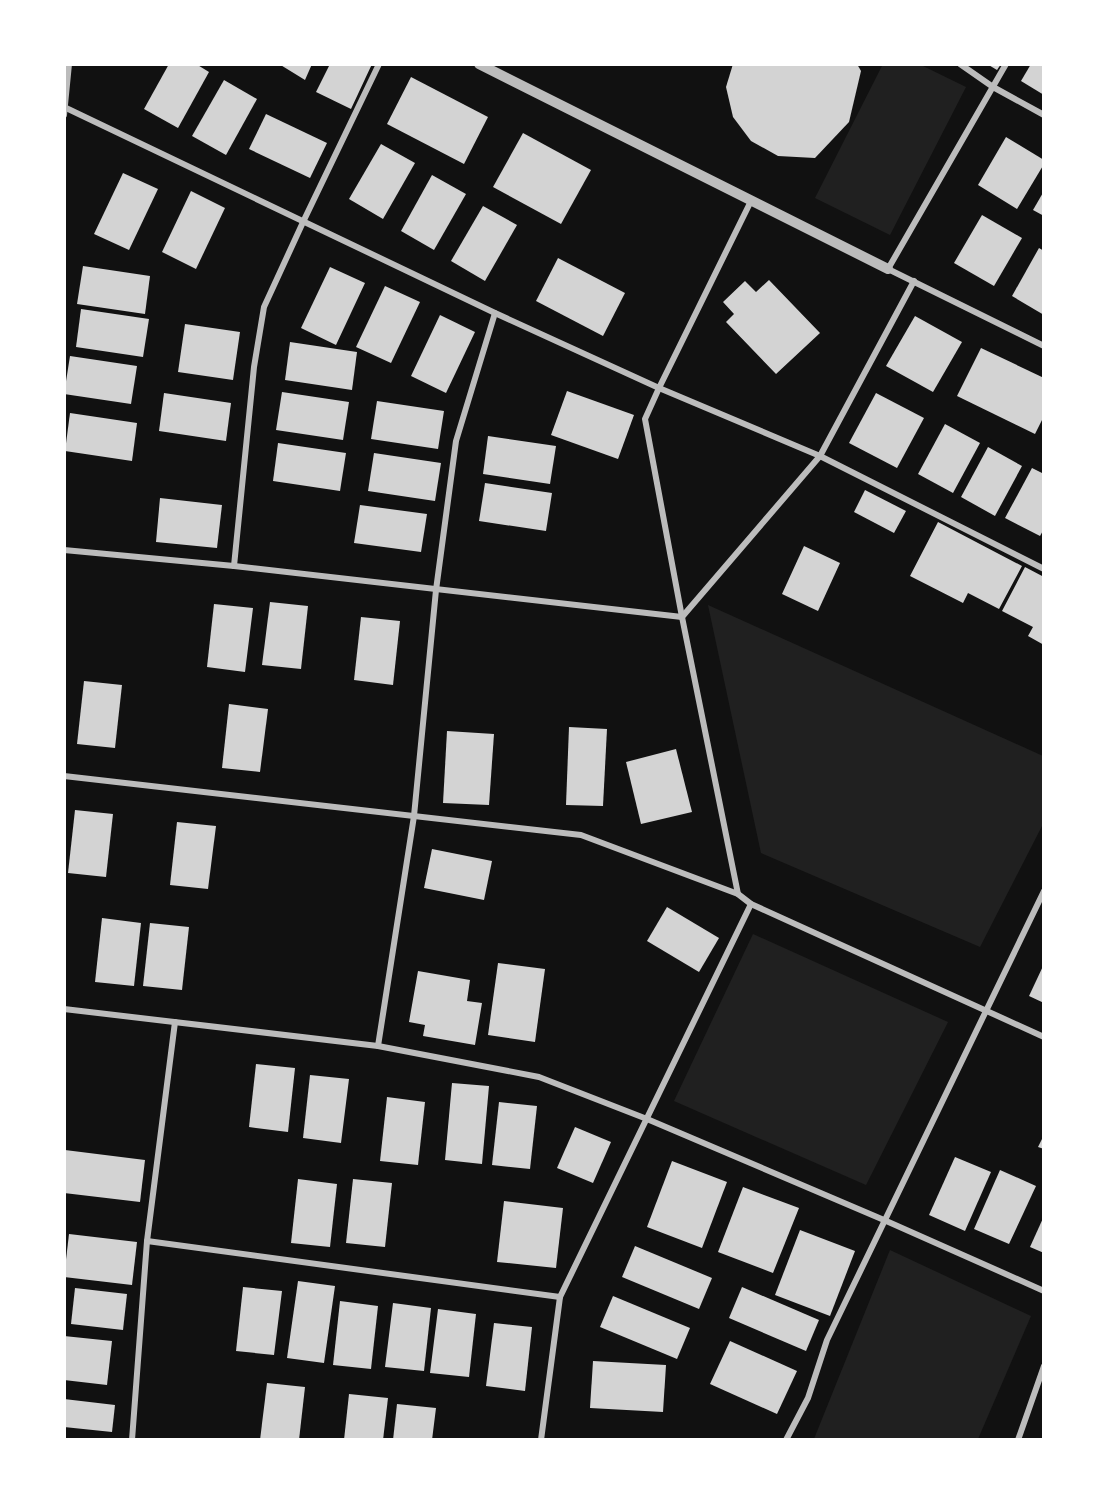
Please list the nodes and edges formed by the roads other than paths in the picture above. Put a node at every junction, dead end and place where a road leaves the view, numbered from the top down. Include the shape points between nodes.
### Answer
1 (69, 64) edge
2 (379, 64) edge
3 (479, 64) edge
4 (960, 64) edge
5 (1006, 64) edge
6 (993, 87) junction
7 (65, 107) edge
8 (64, 115) edge
9 (1044, 115) edge
10 (751, 201) junction
11 (304, 220) junction
12 (888, 269) junction
13 (914, 281) junction
14 (495, 313) junction
15 (1044, 346) edge
16 (658, 388) junction
17 (820, 456) junction
18 (64, 550) edge
19 (234, 566) junction
20 (1044, 569) edge
21 (436, 590) junction
22 (682, 618) junction
23 (64, 776) edge
24 (414, 816) junction
25 (1044, 891) edge
26 (738, 894) junction
27 (751, 904) junction
28 (64, 1009) edge
29 (986, 1012) junction
30 (176, 1022) junction
31 (1044, 1036) edge
32 (378, 1046) junction
33 (647, 1119) junction
34 (884, 1220) junction
35 (147, 1241) junction
36 (1044, 1291) edge
37 (560, 1297) junction
38 (1044, 1366) edge
39 (132, 1440) edge
40 (541, 1440) edge
41 (786, 1440) edge
42 (1018, 1440) edge

1 - 7 street
2 - 11 street
3 - 10 street
4 - 6 street
5 - 6 street
6 - 9 street
6 - 12 street
7 - 8 street
7 - 11 street
10 - 12 street
10 - 16 street
11 - 14 street
11 - 19 street via 264,307 254,367
12 - 13 street
13 - 15 street
13 - 17 street
14 - 16 street
14 - 21 street via 456,441
16 - 17 street
16 - 22 street via 645,419
17 - 20 street
17 - 22 street
18 - 19 street
19 - 21 street
21 - 22 street
21 - 24 street
22 - 26 street
23 - 24 street
24 - 26 street via 581,835
24 - 32 street
25 - 29 street
26 - 27 street
27 - 29 street
27 - 33 street
28 - 30 street
29 - 31 street
29 - 34 street
30 - 32 street
30 - 35 street
32 - 33 street via 538,1077
33 - 34 street
33 - 37 street
34 - 36 street
34 - 41 street via 827,1340 808,1398
35 - 37 street
35 - 39 street
37 - 40 street
38 - 42 street

